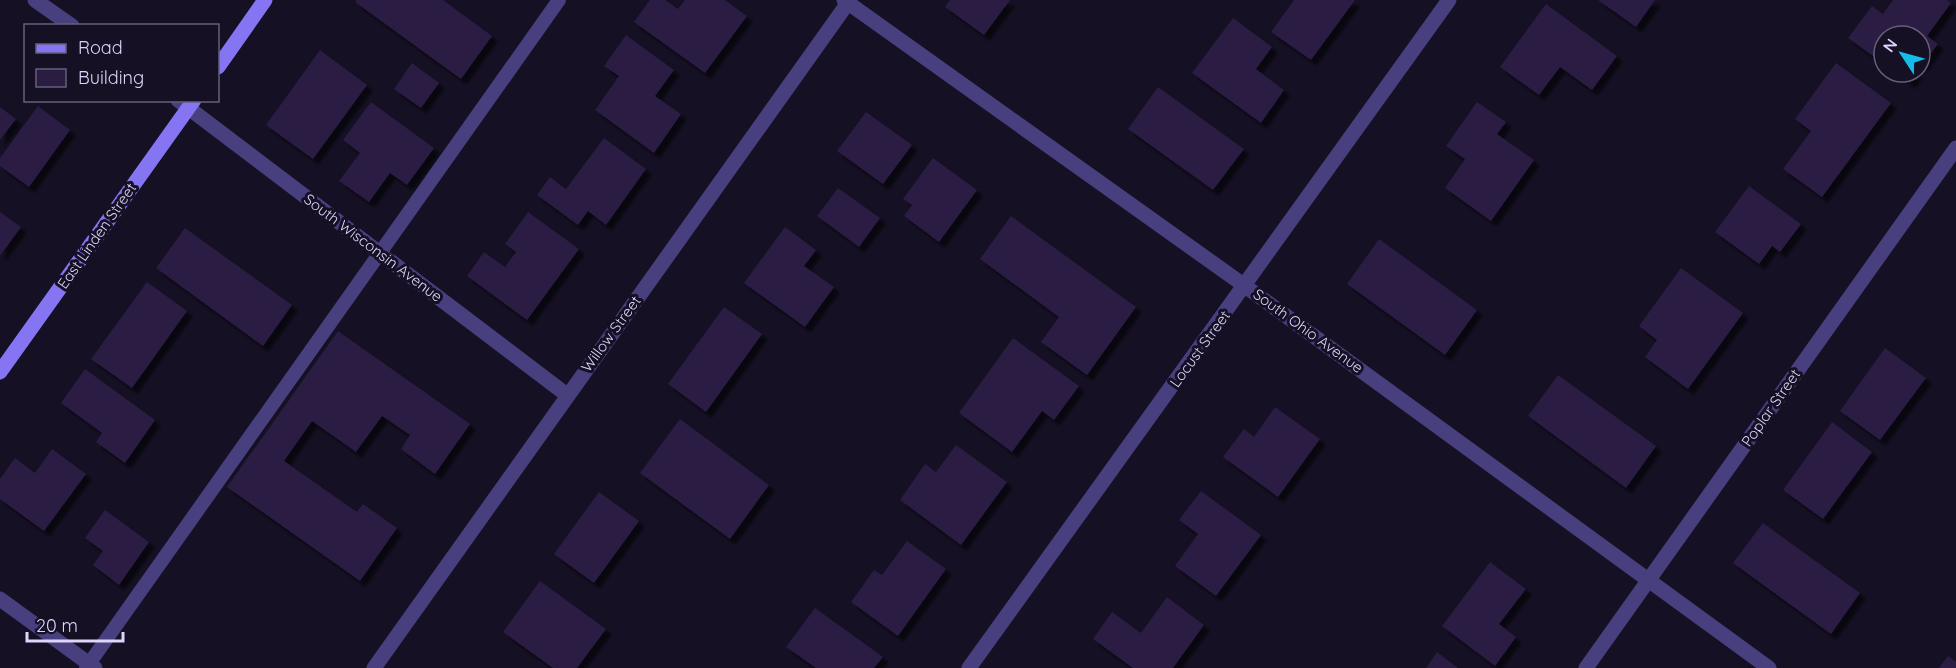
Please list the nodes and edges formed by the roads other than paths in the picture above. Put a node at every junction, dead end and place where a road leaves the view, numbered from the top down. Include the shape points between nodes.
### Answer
1 (35, 0) edge
2 (265, 0) edge
3 (559, 0) edge
4 (1449, 0) edge
5 (847, 1) edge
6 (69, 24) edge
7 (219, 66) edge
8 (187, 103) edge
9 (1956, 148) edge
10 (380, 253) junction
11 (1245, 286) junction
12 (0, 372) edge
13 (567, 395) junction
14 (1649, 581) junction
15 (0, 599) edge
16 (90, 667) edge
17 (374, 668) edge
18 (969, 668) edge
19 (1586, 668) edge
20 (1768, 668) edge

1 - 6 street
2 - 7 main road
3 - 10 lane
4 - 11 street, Locust Street
5 - 11 street, South Ohio Avenue
5 - 13 street, Willow Street
8 - 10 street, South Wisconsin Avenue
8 - 12 main road, East Linden Street
9 - 14 street, Poplar Street
10 - 13 street, South Wisconsin Avenue
10 - 16 lane
11 - 14 street, South Ohio Avenue
11 - 18 street, Locust Street
13 - 17 street, Willow Street
14 - 19 street, Poplar Street
14 - 20 street, South Ohio Avenue
15 - 16 street

